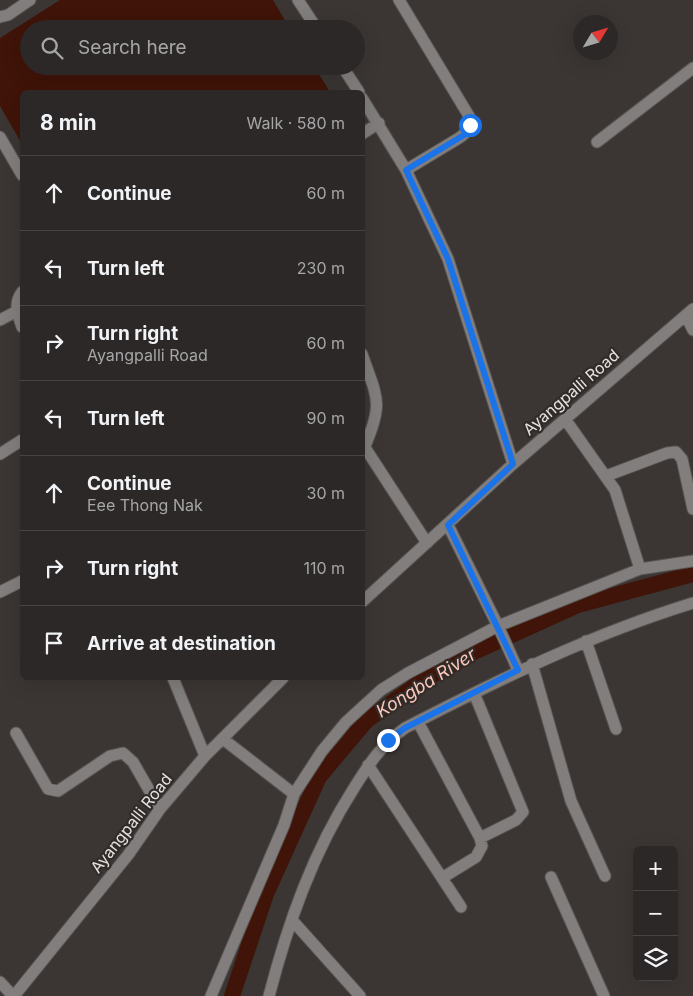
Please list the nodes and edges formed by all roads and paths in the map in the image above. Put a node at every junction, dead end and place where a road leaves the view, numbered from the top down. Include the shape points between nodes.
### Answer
1 (30, 0) edge
2 (298, 0) edge
3 (399, 0) edge
4 (0, 17) edge
5 (311, 20) edge
6 (693, 68) edge
7 (348, 75) edge
8 (358, 90) edge
9 (365, 102) edge
10 (379, 123) junction
11 (365, 132) edge
12 (1, 140) edge
13 (597, 142) dead end
14 (406, 170) junction
15 (20, 172) edge
16 (20, 296) edge
17 (17, 310) junction
18 (689, 313) edge
19 (0, 320) edge
20 (20, 320) edge
21 (693, 330) edge
22 (365, 364) edge
23 (565, 419) junction
24 (20, 441) edge
25 (365, 442) edge
26 (365, 446) edge
27 (0, 454) edge
28 (513, 464) junction
29 (689, 471) edge
30 (606, 476) junction
31 (693, 509) edge
32 (448, 525) junction
33 (427, 543) junction
34 (693, 561) edge
35 (640, 569) junction
36 (20, 582) edge
37 (0, 592) edge
38 (365, 599) edge
39 (693, 603) edge
40 (500, 630) junction
41 (586, 641) junction
42 (532, 664) junction
43 (517, 666) junction
44 (174, 680) edge
45 (281, 680) edge
46 (474, 693) junction
47 (418, 722) junction
48 (616, 729) dead end
49 (16, 733) dead end
50 (223, 739) junction
51 (205, 756) junction
52 (368, 765) junction
53 (294, 794) junction
54 (160, 809) junction
55 (480, 838) junction
56 (605, 876) dead end
57 (551, 877) dead end
58 (442, 878) junction
59 (461, 907) dead end
60 (292, 920) junction
61 (0, 982) edge
62 (14, 996) edge
63 (211, 996) edge
64 (269, 996) edge
65 (360, 996) edge
66 (604, 996) edge

1 - 4 street
2 - 5 street
3 - 14 street via 468,116 470,125 466,134
6 - 13 street
7 - 8 street
9 - 10 street
10 - 11 street
10 - 14 street
12 - 15 street
14 - 28 street via 448,259
16 - 17 street
17 - 19 street
17 - 20 street
18 - 21 street
18 - 23 street, Ayangpalli Road
22 - 25 street via 378,406 374,425
23 - 28 street, Ayangpalli Road
23 - 30 street
24 - 27 street
26 - 33 street
28 - 32 street, Ayangpalli Road
29 - 30 street via 680,454 672,452
29 - 31 street
30 - 35 street via 620,505
32 - 33 street, Ayangpalli Road
32 - 40 street
33 - 38 street, Ayangpalli Road
34 - 35 street
35 - 40 street
36 - 37 street
39 - 41 street
40 - 43 street
40 - 53 street via 408,673 381,690 334,735
41 - 42 street
41 - 48 street
42 - 43 street
42 - 56 street via 571,801
43 - 46 street
44 - 51 street
45 - 50 street, Ayangpalli Road
46 - 47 street
46 - 55 street via 523,812 516,820
47 - 52 street via 388,740
47 - 55 street
49 - 54 street via 48,789 58,791 110,756 123,753 133,762
50 - 51 street, Ayangpalli Road
50 - 53 street
51 - 54 street, Ayangpalli Road
52 - 58 street
52 - 60 street via 319,849
53 - 63 street via 284,826
54 - 62 street, Ayangpalli Road via 128,855
55 - 58 street via 480,853
57 - 66 street
58 - 59 street
60 - 64 street
60 - 65 street
61 - 62 street

